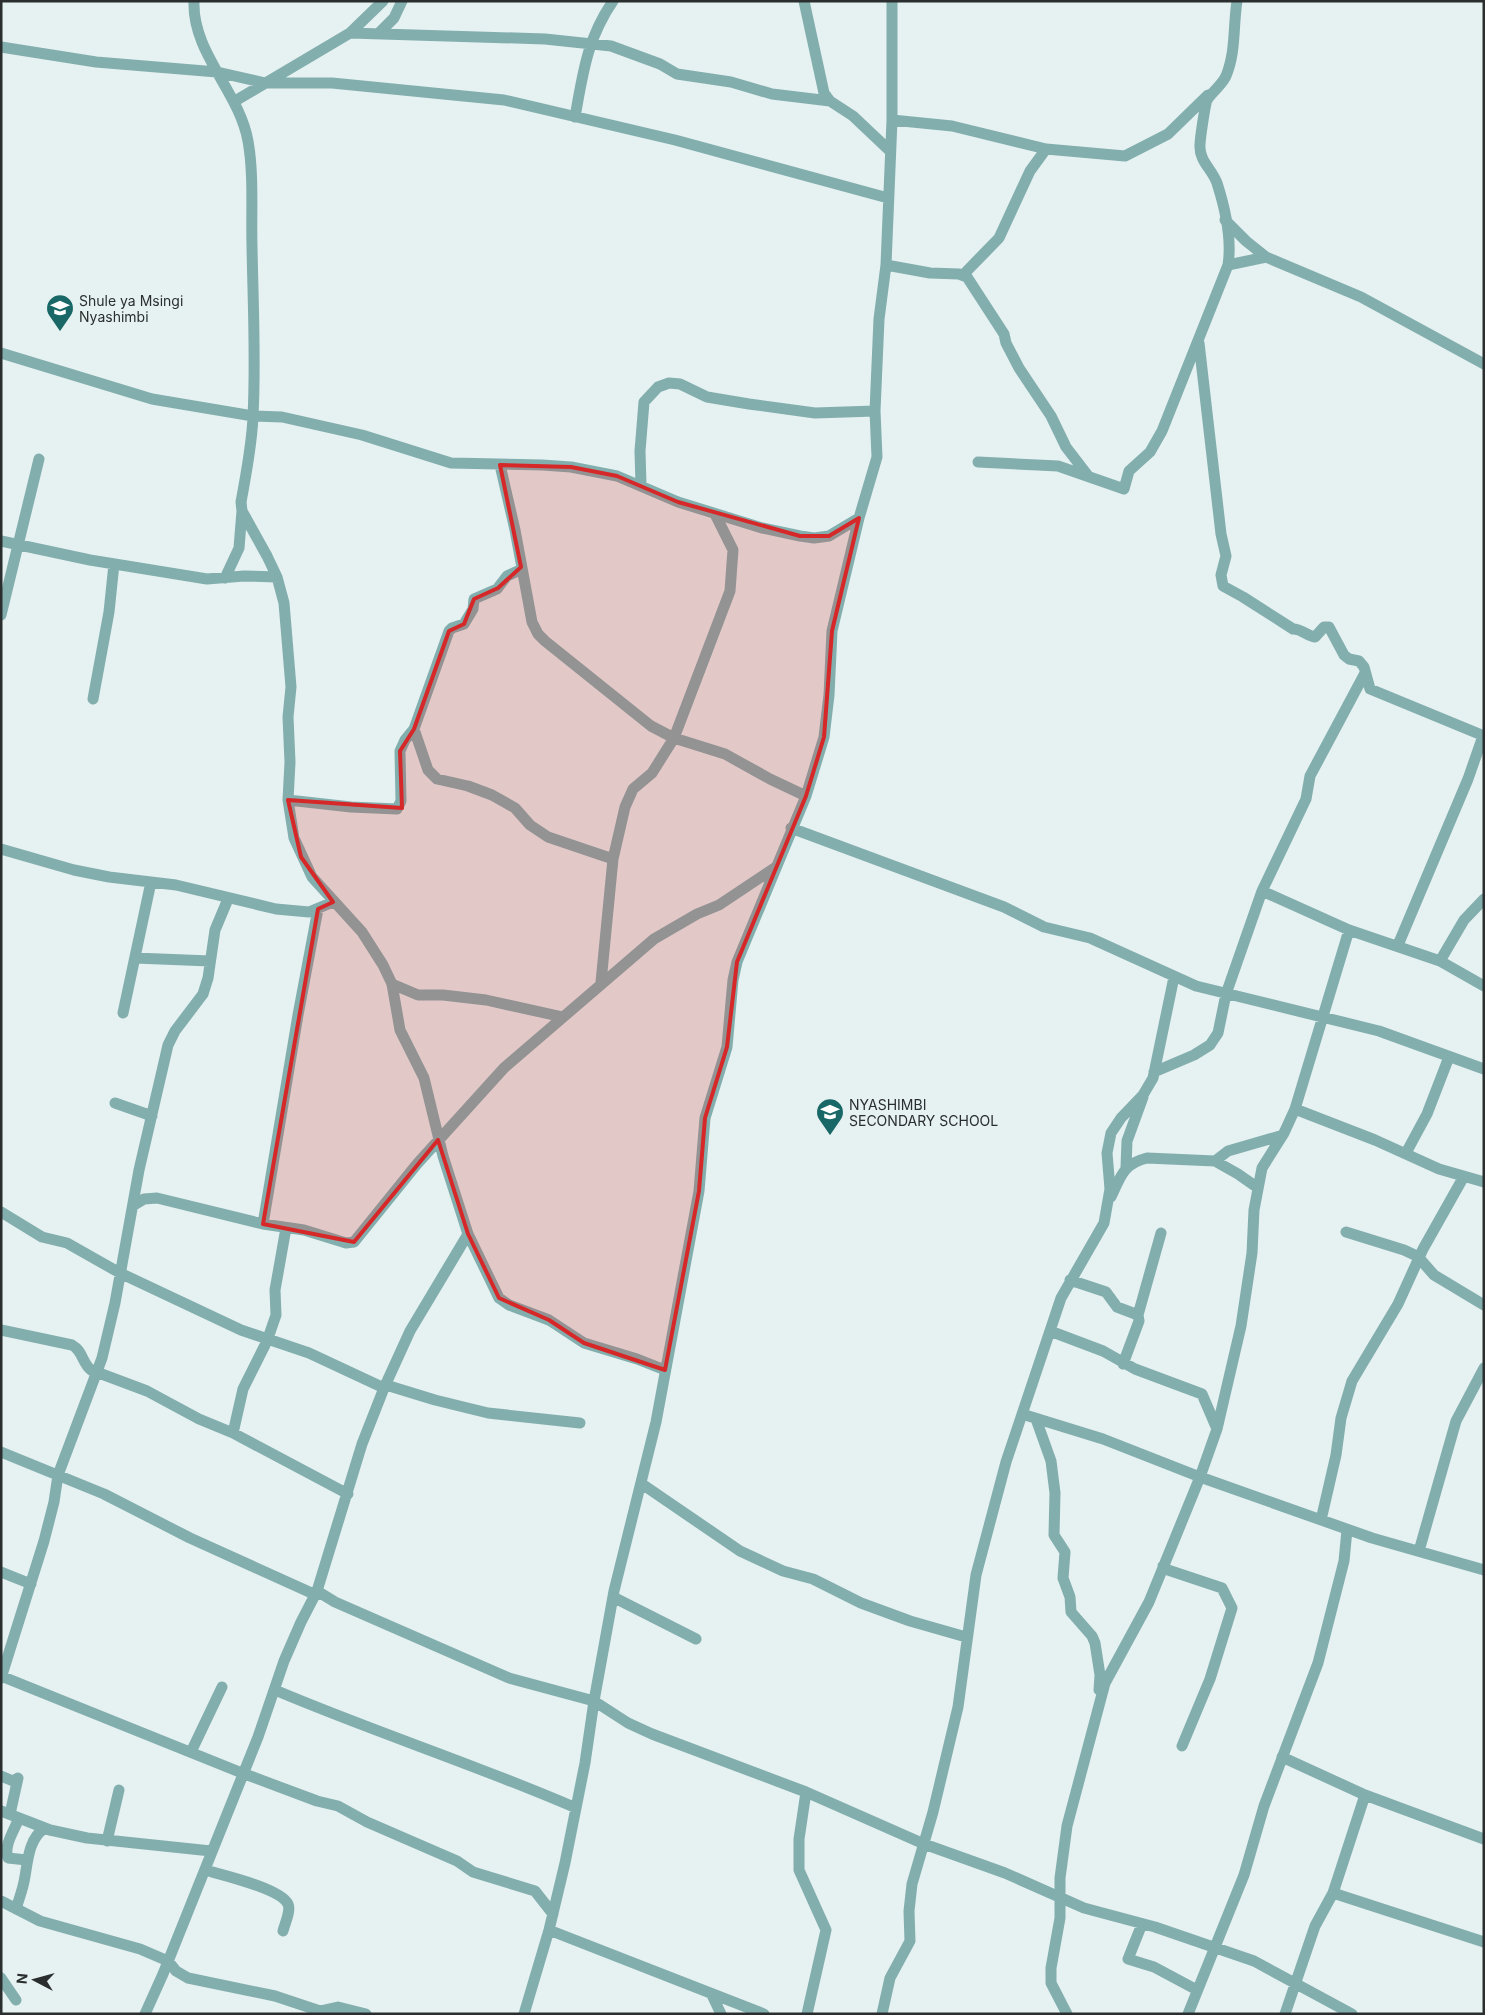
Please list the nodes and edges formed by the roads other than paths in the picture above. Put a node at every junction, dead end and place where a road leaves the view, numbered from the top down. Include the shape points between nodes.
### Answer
1 (194, 1) edge
2 (382, 1) edge
3 (402, 1) edge
4 (613, 1) edge
5 (804, 1) edge
6 (892, 1) edge
7 (1237, 1) edge
8 (350, 33) junction
9 (379, 33) junction
10 (590, 44) junction
11 (1, 47) edge
12 (217, 72) junction
13 (1227, 72) junction
14 (266, 83) junction
15 (235, 101) junction
16 (830, 101) junction
17 (574, 117) junction
18 (892, 120) junction
19 (1046, 149) junction
20 (890, 151) junction
21 (888, 198) junction
22 (1225, 220) junction
23 (1266, 257) junction
24 (886, 265) junction
25 (1228, 265) junction
26 (964, 275) junction
27 (1198, 340) junction
28 (1, 353) edge
29 (1484, 364) edge
30 (875, 411) junction
31 (254, 416) junction
32 (39, 459) dead end
33 (978, 462) dead end
34 (500, 466) junction
35 (1089, 477) junction
36 (641, 485) junction
37 (242, 511) junction
38 (715, 514) junction
39 (859, 518) junction
40 (1, 541) edge
41 (19, 546) junction
42 (114, 564) junction
43 (522, 569) junction
44 (277, 577) junction
45 (225, 578) junction
46 (1, 615) edge
47 (1365, 673) junction
48 (93, 699) dead end
49 (414, 729) junction
50 (1484, 736) edge
51 (674, 738) junction
52 (806, 796) junction
53 (288, 800) junction
54 (791, 828) junction
55 (1, 849) edge
56 (614, 858) junction
57 (776, 867) junction
58 (151, 882) junction
59 (1262, 891) junction
60 (228, 899) junction
61 (1484, 899) edge
62 (333, 902) junction
63 (318, 909) junction
64 (1349, 930) junction
65 (1398, 945) junction
66 (135, 958) junction
67 (210, 961) junction
68 (1440, 961) junction
69 (1174, 977) junction
70 (602, 982) junction
71 (392, 984) junction
72 (1484, 986) edge
73 (1226, 994) junction
74 (123, 1013) dead end
75 (563, 1017) junction
76 (1324, 1017) junction
77 (1450, 1057) junction
78 (1484, 1069) edge
79 (1154, 1072) junction
80 (1143, 1095) junction
81 (115, 1104) dead end
82 (1295, 1109) junction
83 (152, 1116) junction
84 (1280, 1136) junction
85 (439, 1140) junction
86 (1406, 1153) junction
87 (1215, 1161) junction
88 (1126, 1167) junction
89 (1463, 1178) junction
90 (1484, 1182) edge
91 (1258, 1188) junction
92 (1108, 1203) junction
93 (134, 1205) junction
94 (1, 1212) edge
95 (263, 1224) junction
96 (286, 1228) junction
97 (1346, 1232) dead end
98 (1161, 1233) dead end
99 (468, 1234) junction
100 (1419, 1258) junction
101 (120, 1273) junction
102 (1070, 1280) junction
103 (1484, 1305) edge
104 (1138, 1316) junction
105 (1, 1330) edge
106 (1050, 1331) junction
107 (267, 1341) junction
108 (1123, 1364) junction
109 (1484, 1368) edge
110 (665, 1370) junction
111 (97, 1372) junction
112 (385, 1387) junction
113 (1022, 1414) junction
114 (1036, 1419) junction
115 (580, 1423) dead end
116 (1217, 1429) junction
117 (233, 1433) junction
118 (1, 1452) edge
119 (58, 1475) junction
120 (1200, 1477) junction
121 (642, 1484) junction
122 (348, 1494) junction
123 (1321, 1520) junction
124 (1347, 1530) junction
125 (1419, 1551) junction
126 (1163, 1566) junction
127 (1484, 1570) edge
128 (1, 1572) edge
129 (30, 1584) junction
130 (317, 1593) junction
131 (613, 1597) junction
132 (966, 1637) junction
133 (696, 1639) dead end
134 (1, 1677) edge
135 (222, 1687) dead end
136 (275, 1690) junction
137 (594, 1701) junction
138 (1099, 1702) junction
139 (1182, 1746) dead end
140 (191, 1752) junction
141 (1282, 1757) junction
142 (242, 1772) junction
143 (1, 1776) edge
144 (119, 1790) dead end
145 (806, 1792) junction
146 (1365, 1795) junction
147 (576, 1808) junction
148 (10, 1814) edge
149 (45, 1828) junction
150 (1484, 1839) edge
151 (107, 1841) junction
152 (924, 1844) junction
153 (211, 1851) junction
154 (27, 1860) junction
155 (205, 1870) junction
156 (1333, 1893) junction
157 (1060, 1897) junction
158 (1, 1901) edge
159 (16, 1909) junction
160 (553, 1914) junction
161 (1142, 1924) junction
162 (549, 1930) junction
163 (283, 1931) dead end
164 (1484, 1942) edge
165 (1214, 1947) junction
166 (168, 1961) junction
167 (1, 1978) edge
168 (1295, 1982) junction
169 (1197, 1990) junction
170 (712, 1995) junction
171 (16, 2000) dead end
172 (144, 2014) edge
173 (366, 2014) edge
174 (524, 2014) edge
175 (721, 2014) edge
176 (764, 2014) edge
177 (807, 2014) edge
178 (882, 2014) edge
179 (1067, 2014) edge
180 (1188, 2014) edge
181 (1285, 2014) edge
182 (1352, 2014) edge

1 - 12 street via 197,25
2 - 8 street
3 - 9 street via 394,18
4 - 10 street via 601,18
5 - 16 street via 822,88
6 - 18 street
7 - 13 street via 1234,47
8 - 9 street
8 - 14 street
9 - 10 street via 535,38
10 - 16 street via 626,50 677,74 731,82 772,94
10 - 17 street
11 - 12 street via 96,62
12 - 14 street
12 - 15 street
13 - 19 street via 1168,134 1126,156
13 - 22 street via 1207,101 1200,145 1205,164 1217,182
14 - 15 street
14 - 17 street via 332,83 504,100
15 - 31 street via 248,141 250,166
16 - 20 street via 853,116
17 - 21 street via 675,140
18 - 19 street via 952,126
18 - 20 street
19 - 26 street via 1030,171 999,238
20 - 21 street
21 - 24 street
22 - 23 street
22 - 25 street via 1230,246
23 - 25 street
23 - 29 street via 1361,297
24 - 26 street
24 - 30 street via 879,320
25 - 27 street
26 - 35 street via 1004,334 1019,368 1051,416 1066,447
27 - 35 street via 1162,431 1150,452 1128,470 1124,489
27 - 47 street via 1226,556 1221,575 1223,586 1293,629 1301,629 1316,637 1324,627 1329,627 1344,655 1359,661
28 - 31 street via 152,399
30 - 36 street via 815,413 707,397 680,384 669,383 658,387 644,402
30 - 39 street via 878,457
31 - 34 street via 282,417 362,435 451,464
31 - 37 street
32 - 41 street
33 - 35 street via 1050,465
34 - 36 street via 571,467 617,476
34 - 43 street
36 - 38 street via 652,492
37 - 44 street
37 - 45 street via 238,548
38 - 39 street via 762,528 814,538 829,536
38 - 51 street via 732,550 730,591
39 - 52 street via 832,631 826,728
40 - 41 street
41 - 42 street
41 - 46 street
42 - 45 street via 207,579
42 - 48 street
43 - 49 street via 507,576 497,589 474,599 473,609 464,624 449,632
43 - 51 street via 532,622 538,634 650,726
44 - 45 street
44 - 53 street via 284,603 290,656
47 - 50 street via 1373,690
47 - 59 street via 1310,776 1306,799
49 - 53 street via 400,751 401,800 397,809
49 - 56 street via 428,770 437,779 492,796 514,808 530,825 548,836
50 - 65 street
51 - 52 street via 725,754
51 - 56 street via 652,773 631,793
52 - 54 street
53 - 62 street via 294,838 301,857 312,878
54 - 57 street
54 - 69 street via 1004,906 1044,927 1090,938
55 - 58 street via 74,870
56 - 70 street
57 - 70 street via 719,905 654,939
57 - 110 street via 737,962 733,980 727,1047 705,1118 699,1191
58 - 60 street
58 - 66 street
59 - 64 street
59 - 73 street
60 - 63 street via 293,911
60 - 67 street via 215,930
61 - 68 street via 1464,920
62 - 63 street
62 - 71 street via 362,932 384,965
63 - 95 street
64 - 65 street
64 - 76 street
65 - 68 street
66 - 67 street
66 - 74 street
67 - 83 street via 203,994 168,1045
68 - 72 street
69 - 73 street
69 - 79 street
70 - 75 street
71 - 75 street via 418,995 486,1000
71 - 85 street via 400,1030 424,1078
73 - 76 street
73 - 79 street via 1218,1033 1210,1045
75 - 85 street via 504,1068
76 - 77 street via 1379,1030
76 - 82 street
77 - 78 street
77 - 86 street via 1427,1114
79 - 80 street
80 - 88 street via 1127,1141
80 - 92 street via 1111,1134 1107,1153
81 - 83 street
82 - 84 street
82 - 86 street
83 - 93 street
84 - 87 street via 1228,1151
84 - 91 street via 1262,1168
85 - 96 street via 354,1242 346,1243
85 - 99 street
86 - 89 street
87 - 88 street via 1147,1158
87 - 91 street
88 - 92 street
89 - 90 street
89 - 100 street
91 - 116 street via 1241,1326
92 - 102 street via 1099,1233
93 - 95 street via 144,1198 157,1198
93 - 101 street
94 - 101 street via 42,1238 67,1243
95 - 96 street
96 - 107 street via 275,1290 276,1315
97 - 100 street via 1404,1250
98 - 104 street
99 - 110 street via 495,1292 503,1301 549,1320 584,1343 637,1358
99 - 112 street via 414,1324
100 - 103 street via 1434,1274
100 - 123 street via 1398,1304 1352,1381 1341,1418
101 - 107 street
101 - 111 street
102 - 104 street via 1106,1292 1117,1307
102 - 106 street
104 - 108 street
105 - 111 street via 72,1345 79,1349 86,1366
106 - 108 street via 1096,1348
106 - 113 street
107 - 112 street via 309,1353
107 - 117 street via 243,1389
108 - 116 street via 1202,1394
109 - 125 street via 1456,1421
110 - 121 street
111 - 117 street via 147,1391
111 - 119 street
112 - 115 street via 488,1413
112 - 122 street via 362,1444
113 - 114 street
113 - 132 street via 976,1575
114 - 120 street via 1104,1439
114 - 138 street via 1051,1461 1055,1493 1054,1533 1065,1549 1063,1578 1071,1612 1095,1643 1100,1674
116 - 120 street
117 - 122 street
118 - 119 street
119 - 129 street via 54,1502
119 - 130 street via 104,1494 190,1538
120 - 123 street
120 - 126 street
121 - 131 street
121 - 132 street via 740,1552 783,1572 813,1580 861,1603
122 - 130 street
123 - 124 street
124 - 125 street
124 - 141 street via 1344,1560 1318,1663
125 - 127 street
126 - 138 street via 1149,1602 1111,1670
126 - 139 street via 1222,1588 1232,1608 1210,1679
128 - 129 street
129 - 134 street
130 - 136 street via 300,1622
130 - 137 street via 509,1678
131 - 133 street
131 - 137 street
132 - 152 street via 961,1693
134 - 140 street
135 - 140 street
136 - 142 street
136 - 147 street
137 - 145 street via 652,1734
137 - 147 street
138 - 157 street via 1067,1826
140 - 142 street
141 - 146 street
141 - 165 street via 1244,1874
142 - 153 street
142 - 160 street via 338,1806 367,1822 450,1857 473,1872 529,1889 540,1896
143 - 148 street via 13,1781 18,1778
144 - 151 street
145 - 152 street
145 - 177 street via 799,1839 799,1870 826,1930
146 - 150 street
146 - 156 street
147 - 160 street
148 - 149 street
148 - 154 street via 6,1855
149 - 151 street
149 - 154 street via 37,1834
151 - 153 street
152 - 157 street via 1005,1872
152 - 178 street via 909,1900 910,1940 890,1978
153 - 155 street
154 - 159 street
155 - 163 street via 282,1898 288,1905
155 - 166 street
156 - 164 street
156 - 168 street via 1315,1926
157 - 161 street via 1084,1908
157 - 179 street via 1051,1983
158 - 159 street
159 - 166 street via 40,1921 132,1946
160 - 162 street
161 - 165 street
161 - 169 street via 1128,1959 1154,1967
162 - 170 street
162 - 174 street
165 - 168 street via 1266,1966
165 - 169 street
166 - 172 street
166 - 173 street via 188,1978 275,1996 320,2011 338,2007
167 - 171 street
168 - 181 street
168 - 182 street
169 - 180 street
170 - 175 street
170 - 176 street

